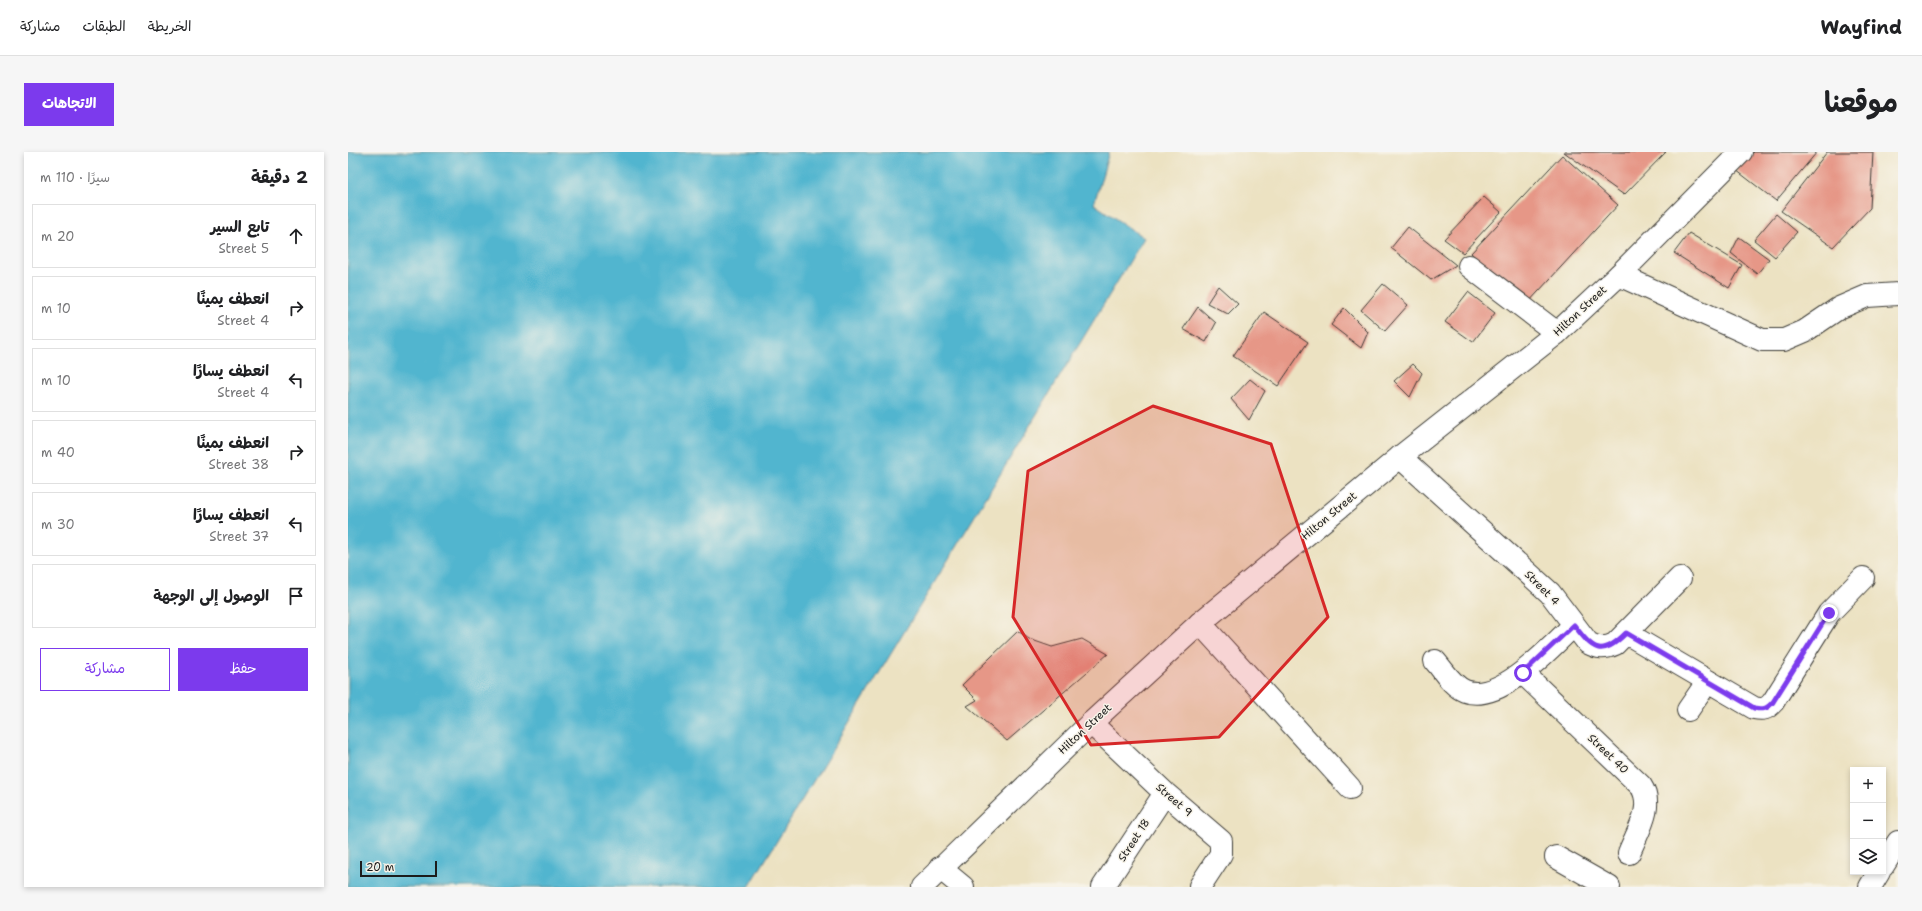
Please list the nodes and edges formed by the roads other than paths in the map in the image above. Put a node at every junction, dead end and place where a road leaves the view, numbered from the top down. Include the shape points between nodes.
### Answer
1 (1741, 152) edge
2 (1469, 266) dead end
3 (1620, 275) junction
4 (1898, 295) edge
5 (1557, 333) junction
6 (1400, 457) junction
7 (1680, 578) dead end
8 (1863, 578) dead end
9 (1200, 623) junction
10 (1574, 625) junction
11 (1626, 633) junction
12 (1435, 661) dead end
13 (1523, 673) junction
14 (1708, 681) junction
15 (1688, 710) dead end
16 (1092, 723) junction
17 (1350, 788) dead end
18 (1165, 794) junction
19 (1898, 842) edge
20 (1629, 853) dead end
21 (1556, 857) dead end
22 (1886, 861) edge
23 (940, 868) junction
24 (1877, 875) edge
25 (1200, 886) dead end
26 (922, 887) edge
27 (963, 887) edge
28 (1104, 887) edge
29 (1609, 887) edge
30 (1870, 887) edge

1 - 3 street, Hilton Street
2 - 5 street
3 - 4 street via 1762,340 1784,340 1805,331 1839,308 1867,296
3 - 5 street, Hilton Street
5 - 6 street, Hilton Street
6 - 9 street, Hilton Street
6 - 10 street, Street 4 via 1550,593
7 - 11 street, Street 4
8 - 14 street via 1829,613 1768,708 1754,708
9 - 16 street, Hilton Street
9 - 17 street
10 - 11 street, Street 4 via 1588,643 1596,647 1606,648 1615,644
10 - 13 street
11 - 14 street
12 - 13 street via 1454,684 1465,691 1478,693 1490,690
13 - 20 street, Street 40 via 1641,786 1646,794 1646,810
14 - 15 street
16 - 18 street, Street 9
16 - 23 street, Hilton Street
18 - 25 street, Street 9 via 1221,841 1222,854
18 - 28 street, Street 18
19 - 22 street
21 - 29 street
23 - 26 street, Hilton Street
23 - 27 street
24 - 30 street

